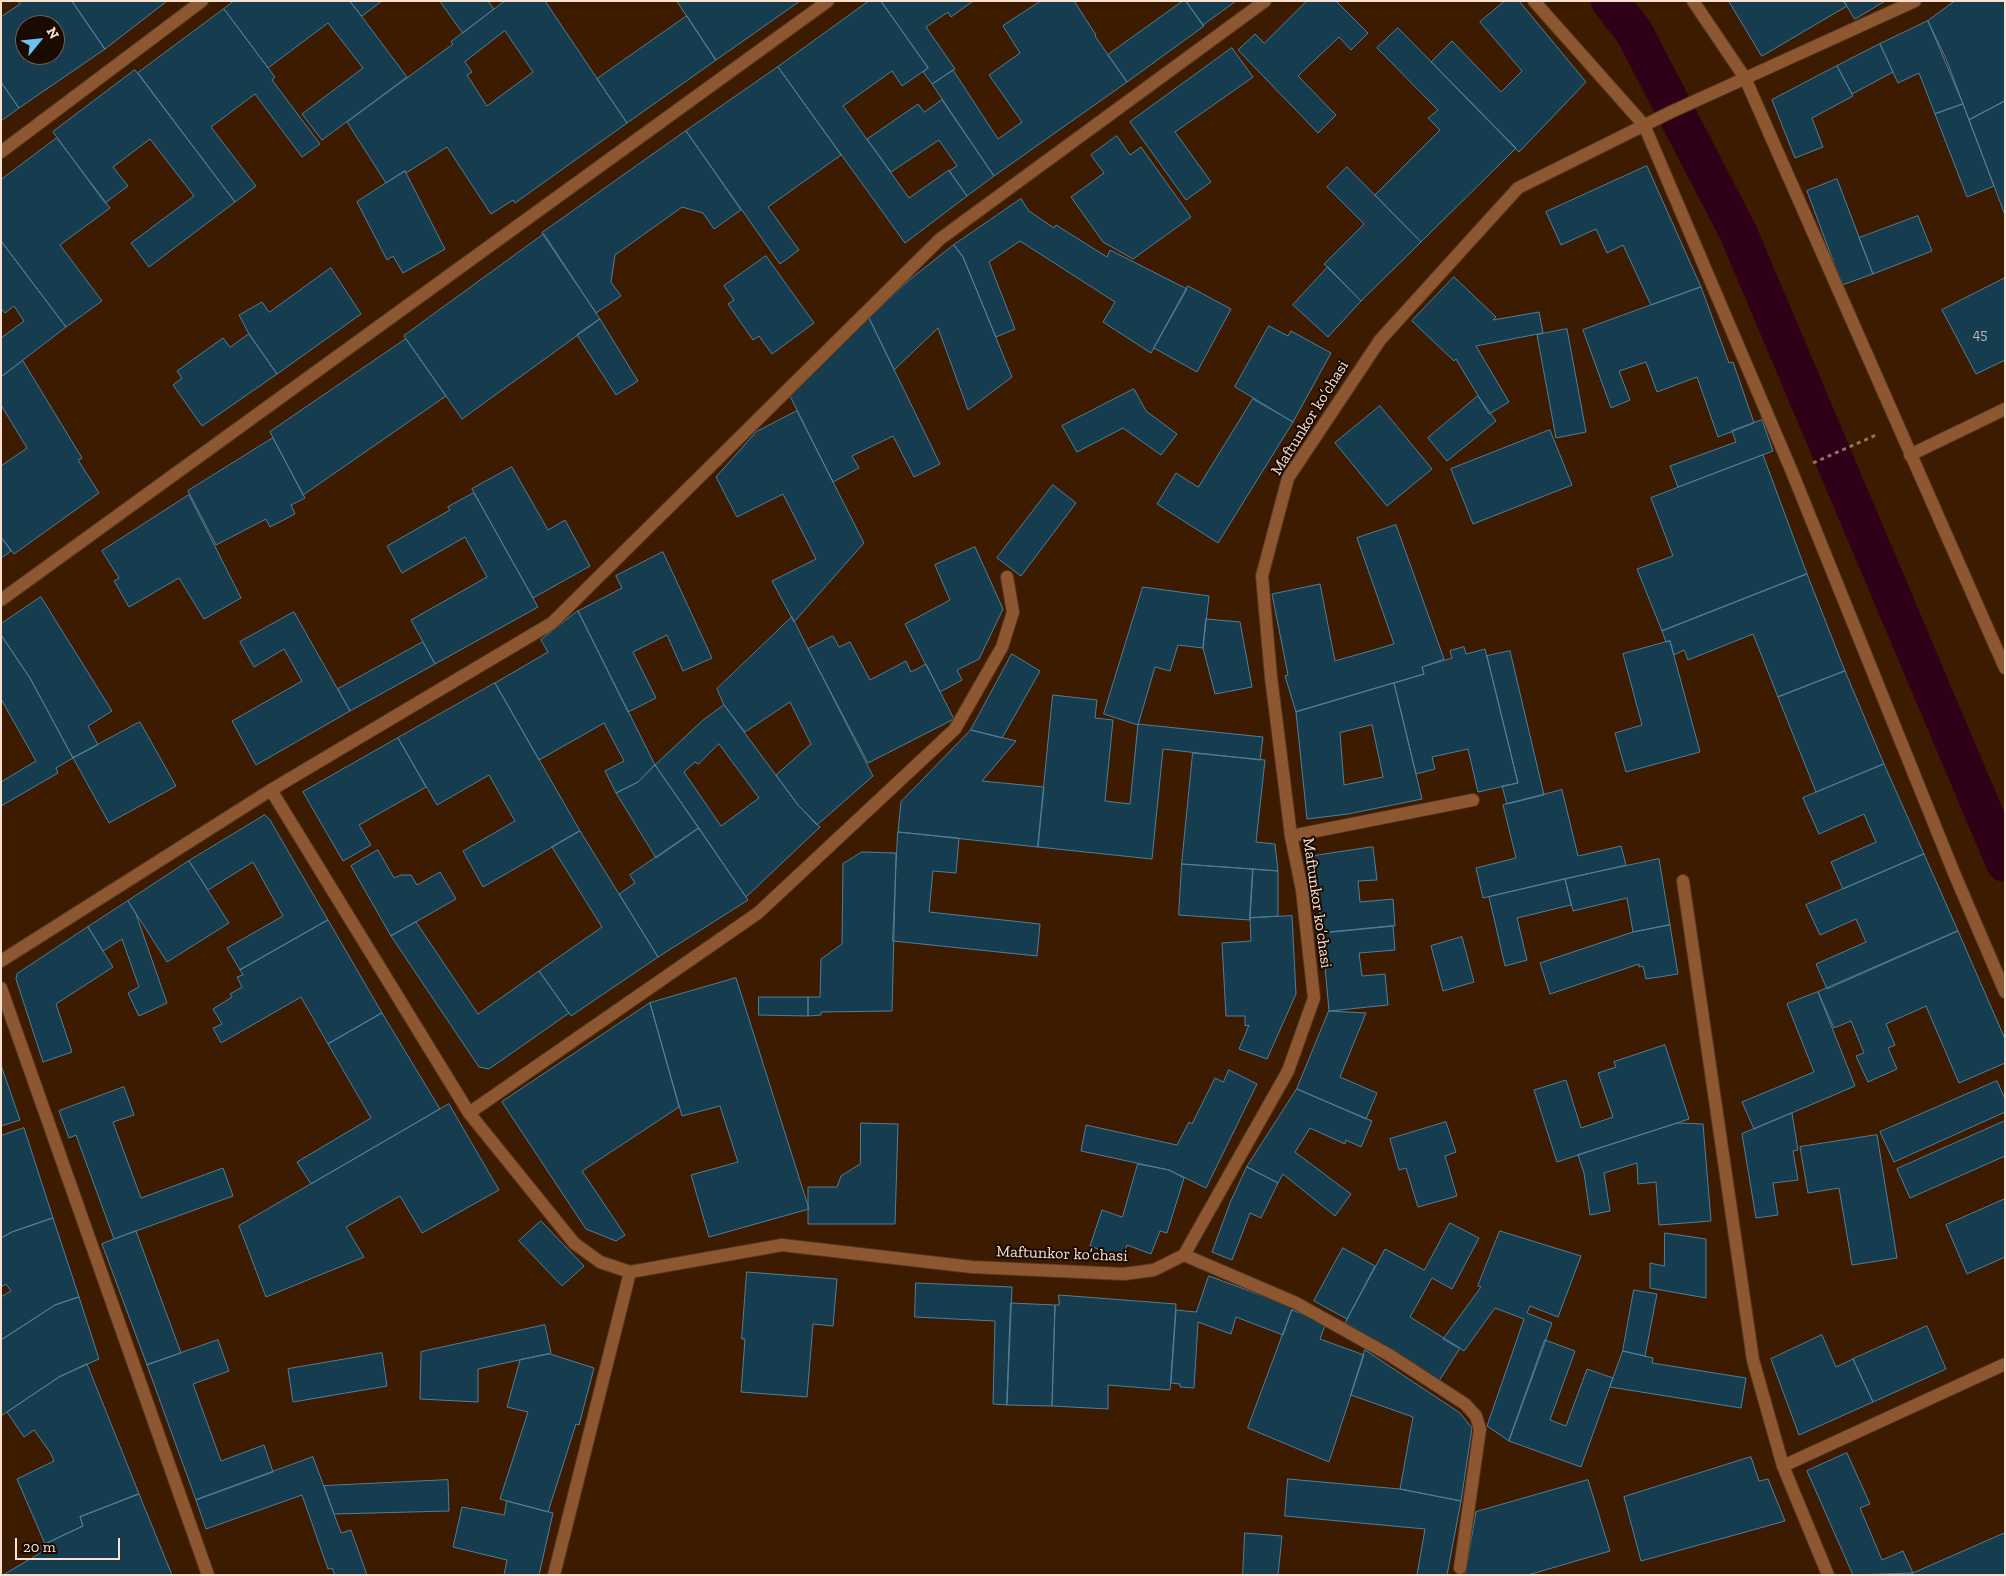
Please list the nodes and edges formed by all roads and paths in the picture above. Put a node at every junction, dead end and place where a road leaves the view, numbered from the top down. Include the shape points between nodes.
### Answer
1 (202, 1) edge
2 (828, 1) edge
3 (1265, 1) edge
4 (1534, 1) edge
5 (1693, 1) edge
6 (1915, 1) edge
7 (1745, 78) junction
8 (1644, 125) junction
9 (1, 152) edge
10 (2005, 409) edge
11 (1897, 426) junction
12 (1910, 455) junction
13 (1792, 472) junction
14 (1007, 577) dead end
15 (1, 600) edge
16 (2005, 668) edge
17 (271, 790) junction
18 (1474, 800) dead end
19 (1291, 836) junction
20 (1683, 881) dead end
21 (1, 961) edge
22 (1, 988) edge
23 (2005, 992) edge
24 (469, 1113) junction
25 (1184, 1255) junction
26 (630, 1272) junction
27 (2005, 1364) edge
28 (1783, 1466) junction
29 (1460, 1568) dead end
30 (208, 1575) edge
31 (554, 1575) edge
32 (1828, 1575) edge

1 - 9 street
2 - 15 street
3 - 17 street via 940,239 552,623
4 - 8 street
5 - 7 street
6 - 7 street, Maftunkor ko’chasi
7 - 8 street, Maftunkor ko’chasi
7 - 11 street
8 - 13 street
8 - 19 street, Maftunkor ko’chasi via 1518,188 1380,340 1288,478 1262,576
10 - 12 street
11 - 12 street
11 - 13 path
12 - 16 street
13 - 23 street
14 - 24 street via 1013,612 1002,647 955,728 758,913
17 - 21 street
17 - 24 street
18 - 19 street
19 - 25 street, Maftunkor ko’chasi via 1302,890 1314,998 1288,1071
20 - 28 street via 1753,1360
22 - 30 street
24 - 26 street via 574,1243 600,1262
25 - 26 street, Maftunkor ko’chasi via 1154,1270 1124,1274 972,1267 782,1245
25 - 29 street via 1296,1303 1391,1356 1465,1404 1476,1416 1480,1430
26 - 31 street
27 - 28 street
28 - 32 street

